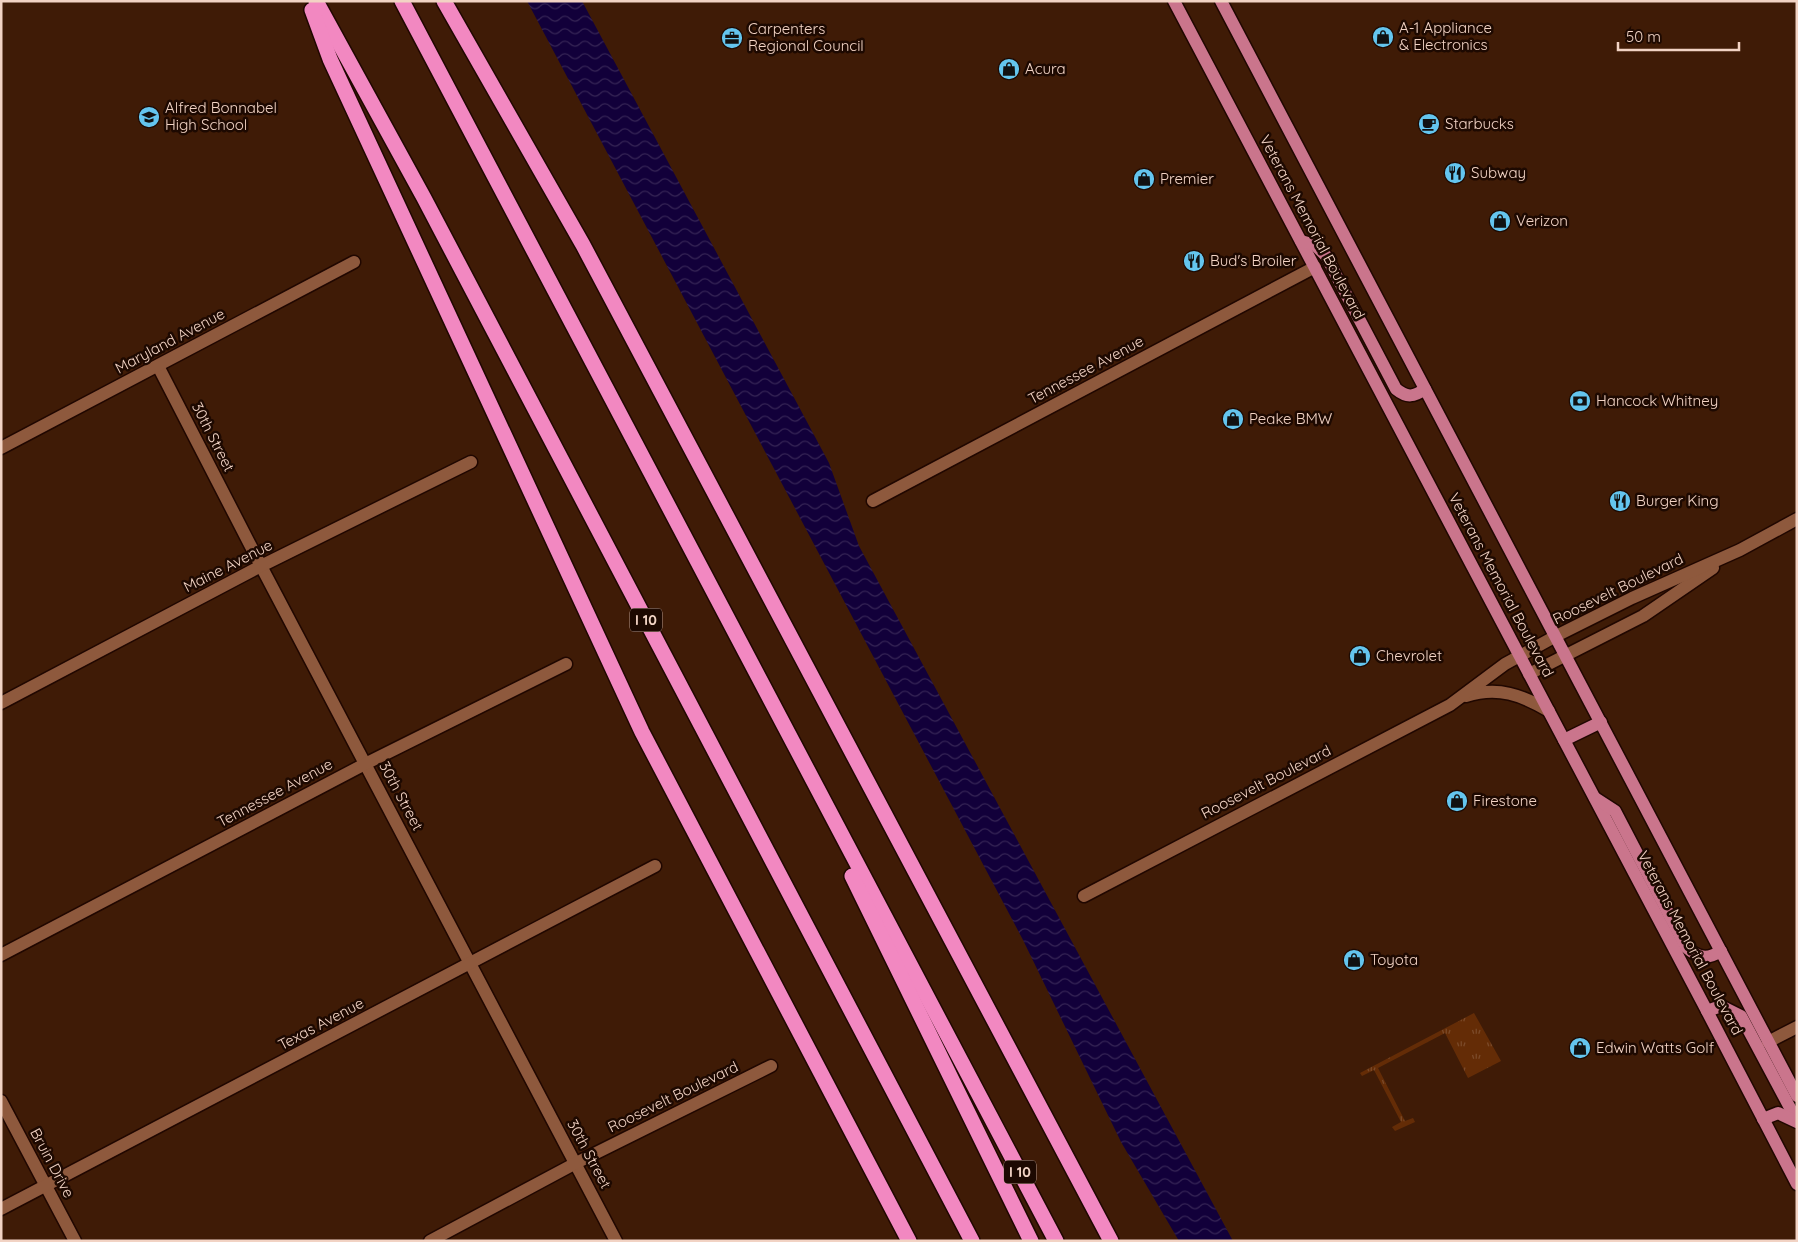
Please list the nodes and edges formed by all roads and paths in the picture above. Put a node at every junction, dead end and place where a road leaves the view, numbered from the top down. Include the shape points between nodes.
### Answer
1 (309, 1) edge
2 (316, 1) edge
3 (402, 1) edge
4 (444, 1) edge
5 (1174, 1) edge
6 (1221, 1) edge
7 (1301, 241) junction
8 (354, 262) dead end
9 (1315, 268) junction
10 (158, 366) junction
11 (1425, 389) junction
12 (1, 448) edge
13 (472, 462) dead end
14 (873, 501) dead end
15 (1797, 519) edge
16 (1740, 550) junction
17 (261, 566) junction
18 (720, 608) junction
19 (1556, 636) junction
20 (1566, 655) junction
21 (1520, 656) junction
22 (566, 664) dead end
23 (1530, 674) junction
24 (1464, 697) junction
25 (1, 703) edge
26 (1549, 711) junction
27 (1601, 722) junction
28 (1564, 740) junction
29 (366, 764) junction
30 (1595, 798) junction
31 (654, 866) dead end
32 (1084, 896) dead end
33 (1721, 952) junction
34 (1, 955) edge
35 (471, 964) junction
36 (1707, 1011) junction
37 (1797, 1027) edge
38 (1768, 1042) junction
39 (771, 1066) dead end
40 (1797, 1096) edge
41 (1, 1101) edge
42 (1763, 1118) junction
43 (1797, 1122) edge
44 (576, 1163) junction
45 (1797, 1184) edge
46 (46, 1186) junction
47 (1, 1209) edge
48 (75, 1241) edge
49 (430, 1241) edge
50 (616, 1241) edge
51 (909, 1241) edge
52 (972, 1241) edge
53 (1031, 1241) edge
54 (1056, 1241) edge
55 (1111, 1241) edge

1 - 51 highway via 330,59 642,732
2 - 52 highway, I 10 via 424,198
3 - 18 highway, I 10
4 - 55 highway via 583,245
5 - 7 main road, Veterans Memorial Boulevard
6 - 11 main road, Veterans Memorial Boulevard
7 - 9 main road, Veterans Memorial Boulevard
7 - 11 main road via 1315,245 1326,256 1396,390 1411,396
8 - 10 street, Maryland Avenue
9 - 14 street, Tennessee Avenue
9 - 21 main road, Veterans Memorial Boulevard
10 - 12 street, Maryland Avenue
10 - 17 street, 30th Street
11 - 19 main road, Veterans Memorial Boulevard
13 - 17 street, Maine Avenue
15 - 16 street, Roosevelt Boulevard
16 - 19 street, Roosevelt Boulevard
16 - 20 street, Roosevelt Boulevard via 1643,616
17 - 25 street, Maine Avenue
17 - 29 street, 30th Street
18 - 53 highway
18 - 54 highway, I 10
19 - 20 main road, Veterans Memorial Boulevard
19 - 21 street, Roosevelt Boulevard
20 - 23 street, Roosevelt Boulevard
20 - 27 main road, Veterans Memorial Boulevard
21 - 23 main road, Veterans Memorial Boulevard
21 - 24 street, Roosevelt Boulevard via 1491,674
22 - 29 street, Tennessee Avenue
23 - 26 main road, Veterans Memorial Boulevard
24 - 26 street, Roosevelt Boulevard via 1480,692 1514,694
24 - 32 street, Roosevelt Boulevard
26 - 28 main road, Veterans Memorial Boulevard
27 - 28 main road
27 - 33 main road, Veterans Memorial Boulevard
28 - 30 main road, Veterans Memorial Boulevard
29 - 34 street, Tennessee Avenue
29 - 35 street, 30th Street
30 - 33 main road via 1615,811 1686,947 1704,958
30 - 36 main road, Veterans Memorial Boulevard
31 - 35 street, Texas Avenue
33 - 38 main road, Veterans Memorial Boulevard
35 - 44 street, 30th Street
35 - 46 street, Texas Avenue
36 - 42 main road, Veterans Memorial Boulevard
36 - 43 main road via 1721,1006 1741,1016
37 - 38 street
38 - 40 main road, Veterans Memorial Boulevard
39 - 44 street, Roosevelt Boulevard
41 - 46 street, Bruin Drive
42 - 43 main road via 1778,1113
42 - 45 main road, Veterans Memorial Boulevard
44 - 49 street, Roosevelt Boulevard
44 - 50 street, 30th Street
46 - 47 street, Texas Avenue
46 - 48 street, Bruin Drive

